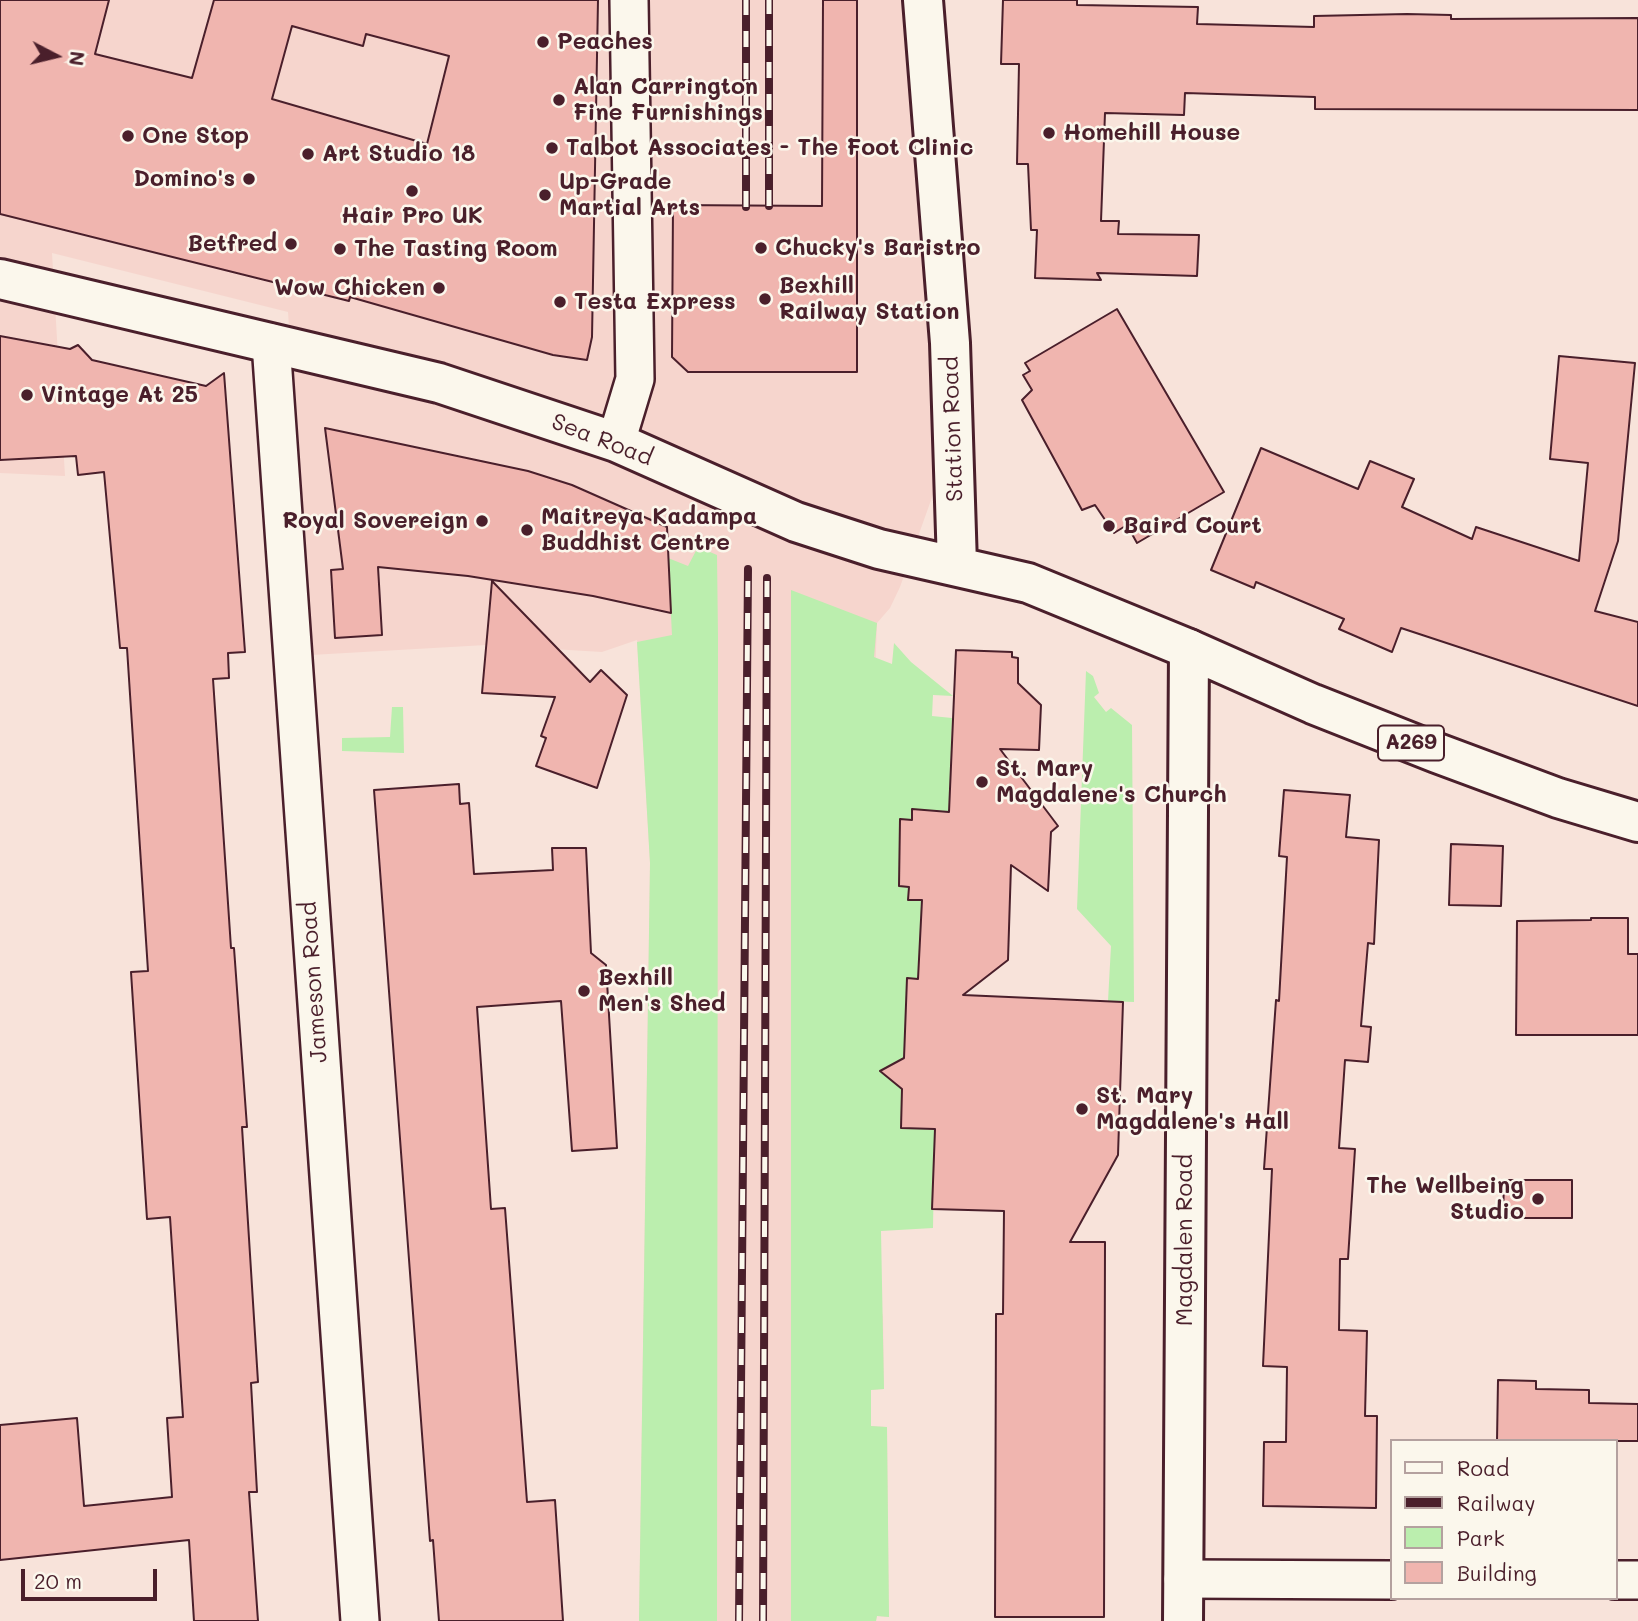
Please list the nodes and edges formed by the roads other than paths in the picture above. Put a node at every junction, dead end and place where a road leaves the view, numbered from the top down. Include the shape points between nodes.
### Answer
1 (629, 0) edge
2 (923, 0) edge
3 (0, 279) edge
4 (271, 343) junction
5 (616, 442) junction
6 (957, 565) junction
7 (1189, 649) junction
8 (1638, 822) edge
9 (1183, 1579) junction
10 (1390, 1580) edge
11 (1617, 1580) edge
12 (1638, 1580) edge
13 (360, 1621) edge
14 (1183, 1621) edge

1 - 5 street via 635,379
2 - 6 main road, Station Road via 950,343
3 - 4 main road, Sea Road
4 - 5 main road, Sea Road via 439,383
4 - 13 street, Jameson Road
5 - 6 main road, Sea Road via 796,522 879,549
6 - 7 main road, Sea Road via 1028,583
7 - 8 main road, A269 via 1437,753
7 - 9 main road, Magdalen Road
9 - 10 street
9 - 14 main road, Magdalen Road
11 - 12 street

